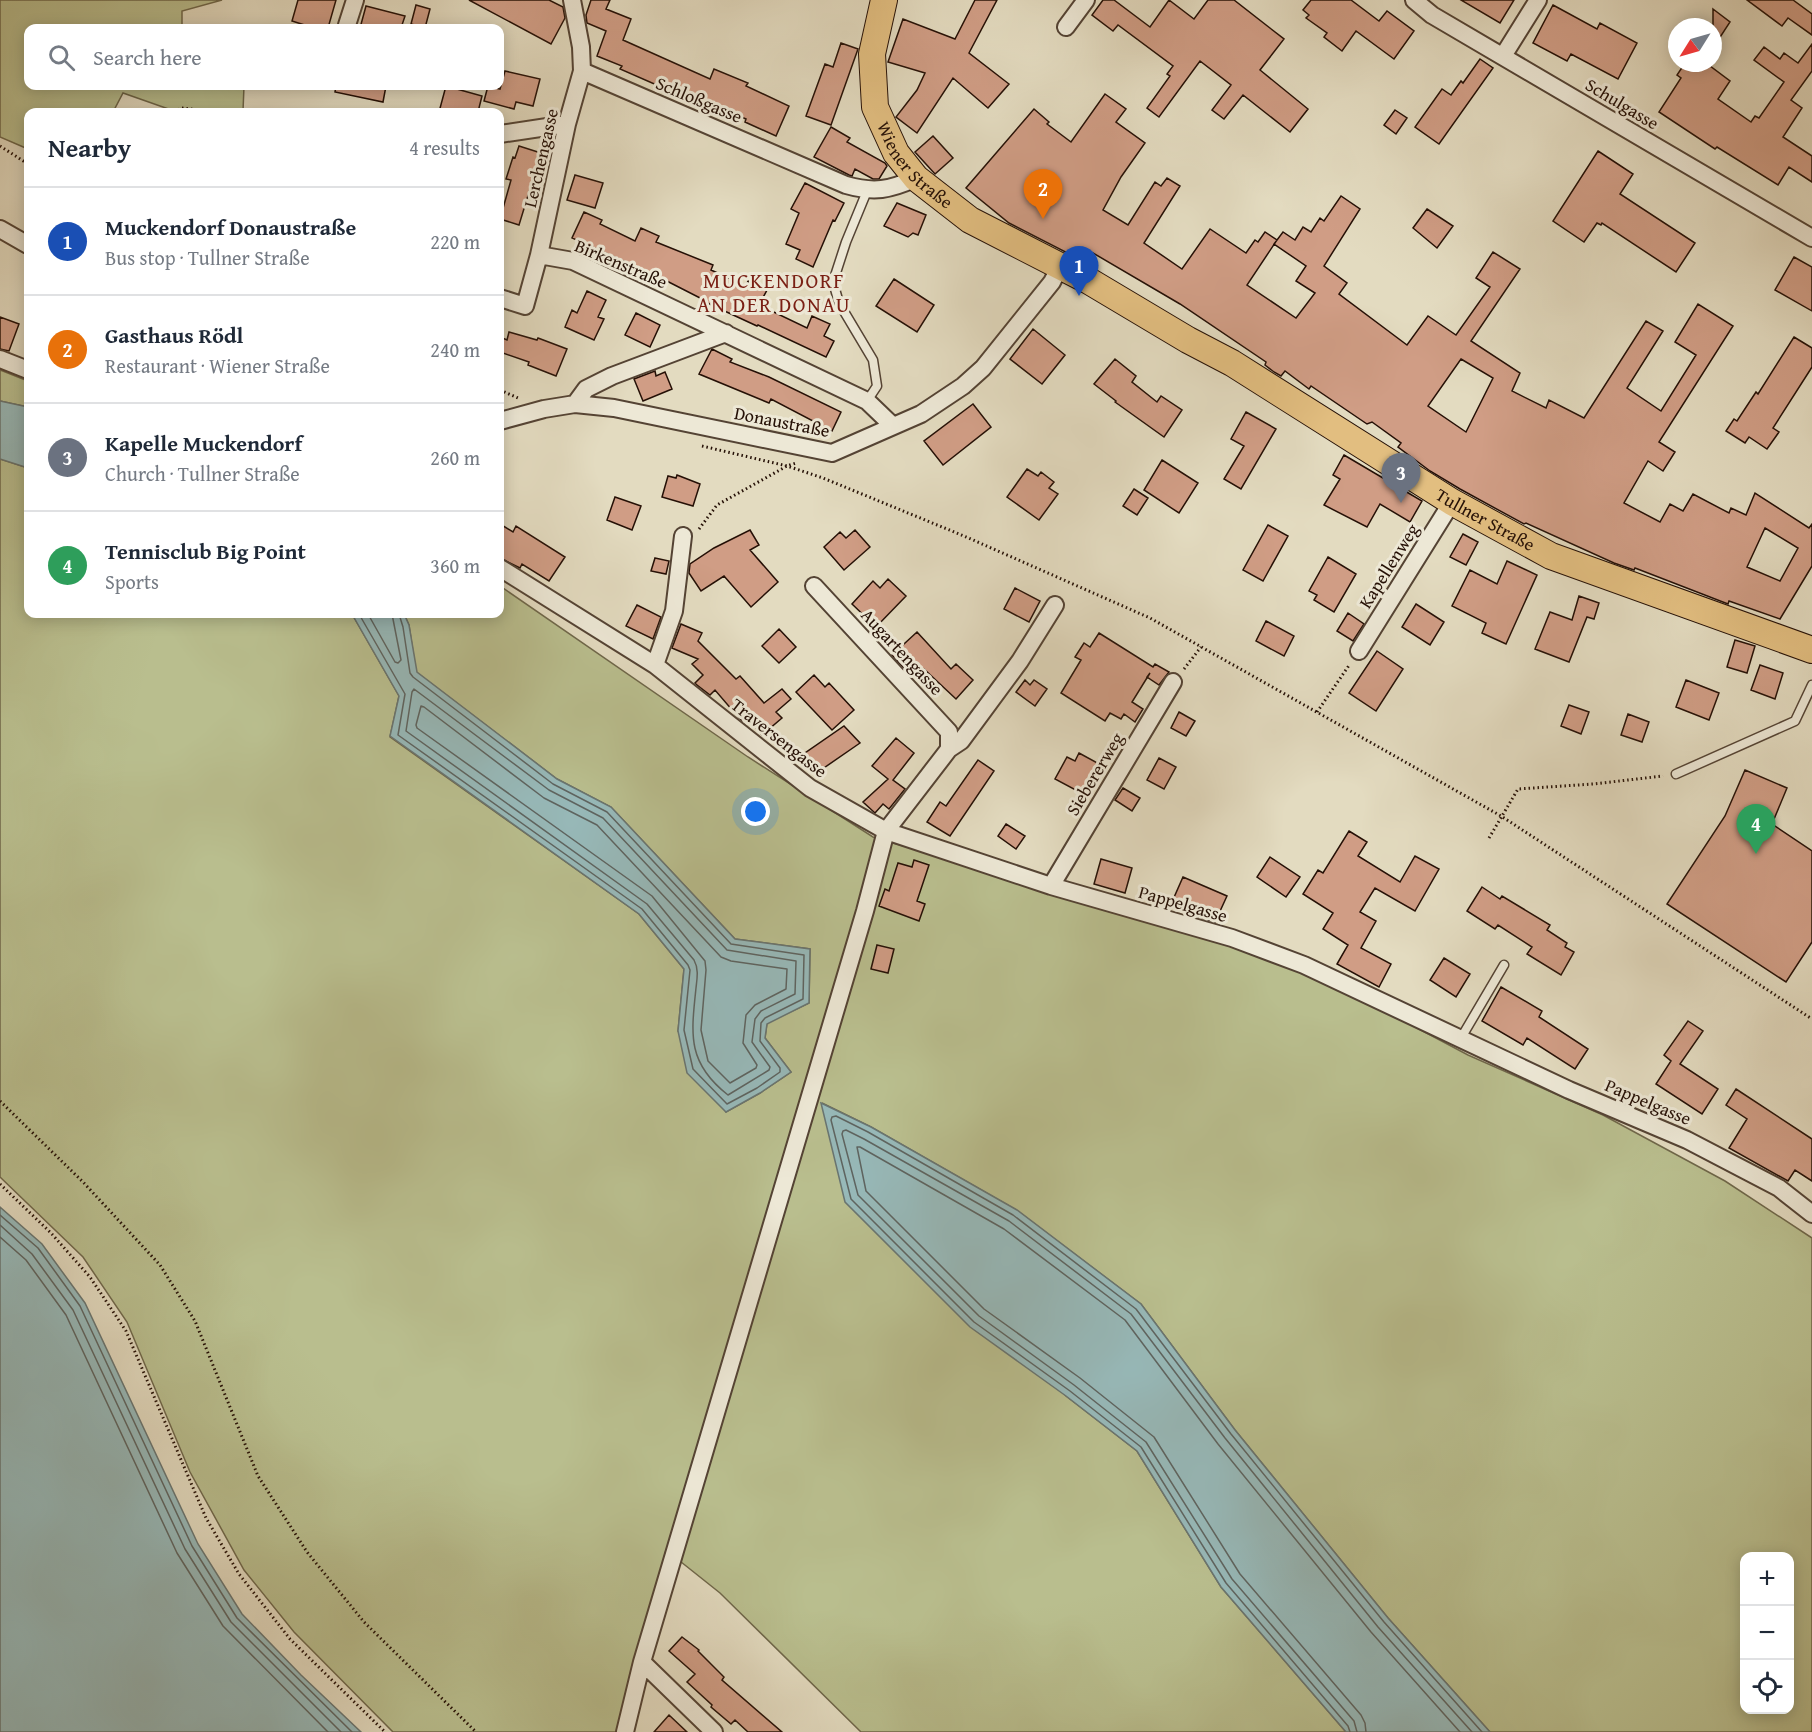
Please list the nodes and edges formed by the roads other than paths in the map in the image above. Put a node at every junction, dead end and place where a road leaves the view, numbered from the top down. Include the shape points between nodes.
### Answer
1 (355, 0) edge
2 (572, 0) edge
3 (884, 0) edge
4 (1086, 0) edge
5 (1414, 0) edge
6 (1538, 0) edge
7 (347, 24) edge
8 (1066, 27) dead end
9 (1503, 56) junction
10 (582, 71) junction
11 (567, 124) junction
12 (504, 133) edge
13 (916, 178) junction
14 (867, 191) junction
15 (0, 229) edge
16 (1812, 238) edge
17 (24, 243) edge
18 (539, 255) junction
19 (1060, 266) junction
20 (504, 299) edge
21 (726, 333) junction
22 (0, 359) edge
23 (24, 368) edge
24 (867, 401) junction
25 (575, 404) junction
26 (504, 420) edge
27 (892, 425) junction
28 (1452, 502) junction
29 (683, 536) road end
30 (504, 571) edge
31 (814, 586) dead end
32 (1054, 605) dead end
33 (1812, 650) edge
34 (1359, 651) road end
35 (655, 665) junction
36 (1173, 682) road end
37 (1812, 685) edge
38 (949, 749) junction
39 (1676, 774) road end
40 (886, 831) junction
41 (1051, 886) junction
42 (1504, 965) dead end
43 (1461, 1038) junction
44 (1812, 1214) edge
45 (642, 1662) junction
46 (625, 1732) edge
47 (714, 1732) edge

1 - 7 street
2 - 10 street
3 - 13 main road, Wiener Straße via 872,54 875,107 896,153
4 - 8 street
5 - 9 street, Schulgasse via 1432,15
6 - 9 street
9 - 16 street, Schulgasse
10 - 11 street, Lerchengasse
10 - 14 street, Schloßgasse
11 - 12 street
11 - 18 street, Lerchengasse
13 - 14 street, Schloßgasse via 899,186
13 - 19 main road, Wiener Straße via 970,220
14 - 24 lane via 833,282 839,303 873,360 877,386
15 - 17 street
18 - 20 street via 525,306
18 - 21 street, Birkenstraße via 573,261
19 - 27 street, Donaustraße via 1052,282 983,368 921,414
19 - 28 main road, Tullner Straße via 1232,363
21 - 24 street, Birkenstraße
21 - 25 street via 612,376 586,389
22 - 23 street
24 - 27 street, Birkenstraße
25 - 26 street, Donaustraße
25 - 27 street, Donaustraße via 614,408 832,453
28 - 33 main road, Tullner Straße via 1551,556
28 - 34 street, Kapellenweg
29 - 35 street via 674,611
30 - 35 street, Traversengasse
31 - 38 street, Augartengasse via 949,732
32 - 38 street via 1020,661 961,741
35 - 40 street, Traversengasse via 810,788
36 - 41 street, Siebererweg
37 - 39 lane via 1795,720
38 - 40 street
40 - 41 street, Pappelgasse
40 - 45 street
41 - 43 street, Pappelgasse via 1253,946 1304,965
42 - 43 lane
43 - 44 street, Pappelgasse via 1687,1140 1779,1188
45 - 46 street
45 - 47 street

